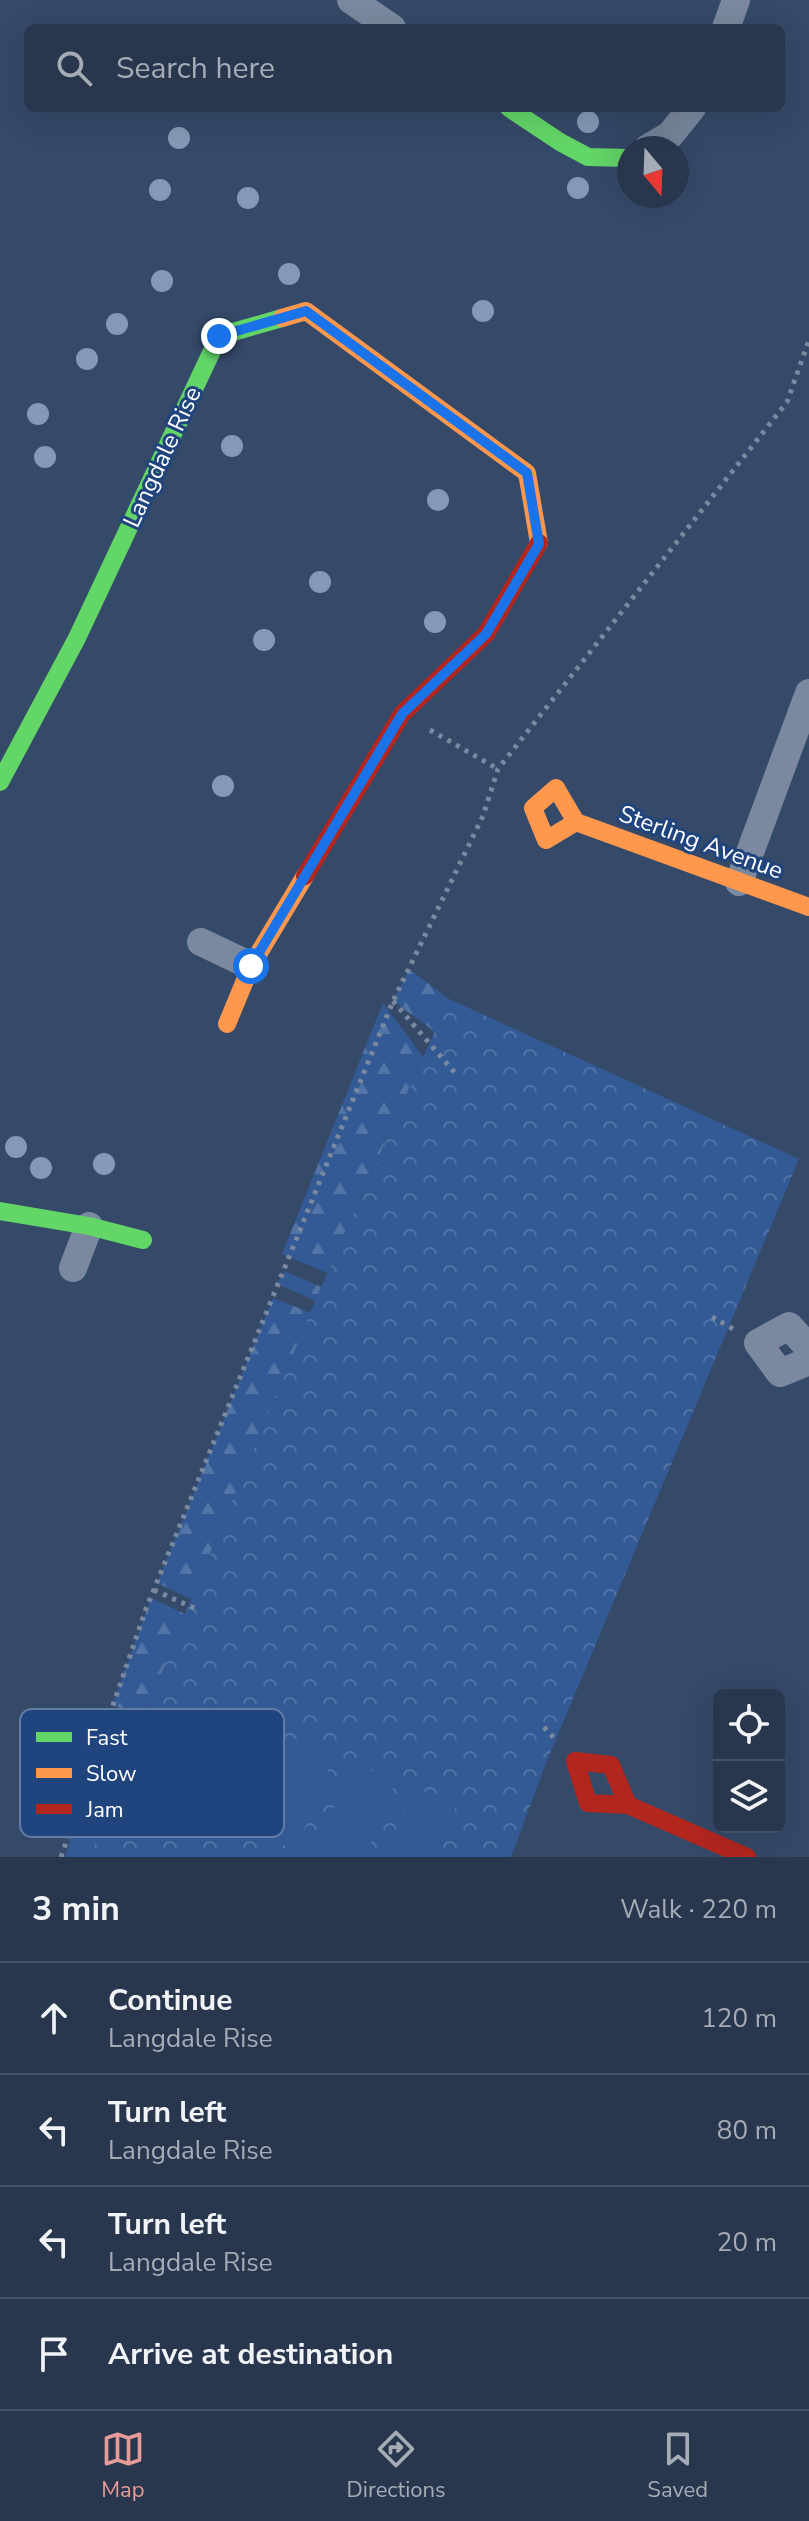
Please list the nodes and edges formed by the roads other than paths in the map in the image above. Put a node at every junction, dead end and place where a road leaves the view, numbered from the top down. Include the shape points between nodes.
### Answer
1 (351, 0) edge
2 (736, 0) edge
3 (386, 24) edge
4 (727, 24) edge
5 (515, 112) edge
6 (689, 112) edge
7 (668, 136) edge
8 (617, 158) edge
9 (809, 693) edge
10 (0, 782) edge
11 (576, 822) dead end
12 (739, 882) junction
13 (809, 907) edge
14 (201, 942) dead end
15 (251, 966) junction
16 (227, 1024) dead end
17 (0, 1211) edge
18 (89, 1226) junction
19 (143, 1240) dead end
20 (73, 1268) dead end
21 (809, 1348) edge
22 (809, 1361) edge
23 (628, 1805) dead end
24 (747, 1857) edge

1 - 3 street
2 - 4 street
5 - 8 street via 588,157
6 - 7 street
9 - 12 street
10 - 15 street, Langdale Rise via 77,638 219,336 306,311 527,473 539,544 486,634 402,714
11 - 12 street, Sterling Avenue
12 - 13 street, Sterling Avenue
14 - 15 street
15 - 16 street, Langdale Rise
17 - 18 street
18 - 19 street
18 - 20 street
21 - 22 street via 789,1326 758,1343 780,1373
23 - 24 street

